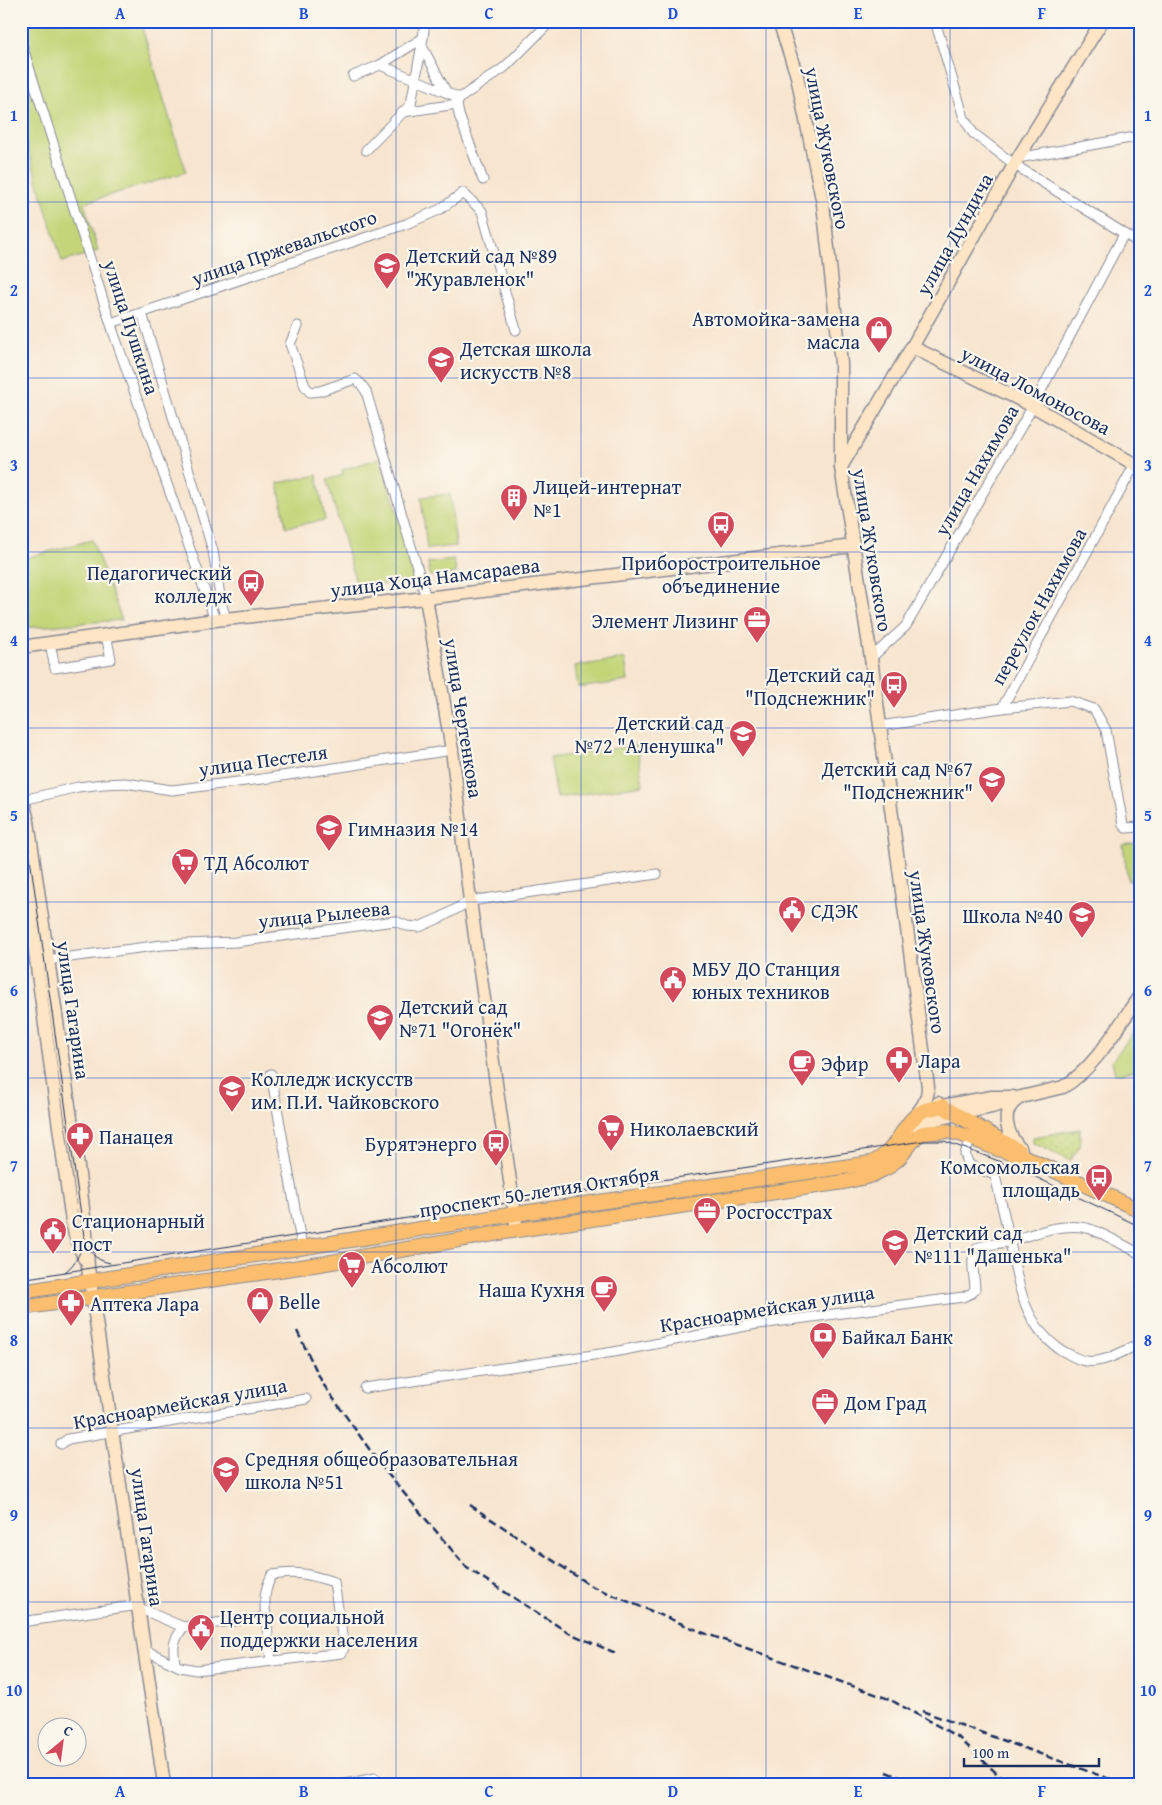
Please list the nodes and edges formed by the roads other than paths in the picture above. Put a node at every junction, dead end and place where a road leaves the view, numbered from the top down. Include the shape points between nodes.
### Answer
1 (425, 21) edge
2 (551, 21) edge
3 (779, 21) edge
4 (935, 21) edge
5 (1102, 21) edge
6 (21, 42) edge
7 (422, 42) junction
8 (380, 65) junction
9 (353, 76) dead end
10 (416, 80) junction
11 (447, 92) junction
12 (458, 101) junction
13 (403, 112) junction
14 (1141, 136) edge
15 (366, 150) dead end
16 (1016, 161) junction
17 (482, 180) dead end
18 (1124, 234) junction
19 (1141, 244) edge
20 (142, 313) junction
21 (111, 323) junction
22 (298, 326) dead end
23 (516, 330) dead end
24 (912, 347) junction
25 (1033, 406) junction
26 (1138, 466) edge
27 (841, 467) junction
28 (853, 546) junction
29 (426, 598) junction
30 (220, 619) junction
31 (106, 635) junction
32 (50, 643) junction
33 (21, 647) edge
34 (871, 658) junction
35 (1002, 708) junction
36 (880, 726) junction
37 (452, 750) junction
38 (22, 796) edge
39 (1141, 827) edge
40 (21, 850) edge
41 (657, 874) dead end
42 (470, 901) junction
43 (47, 960) junction
44 (1141, 994) edge
45 (271, 1074) dead end
46 (928, 1088) junction
47 (1021, 1097) junction
48 (942, 1106) junction
49 (957, 1114) junction
50 (913, 1118) junction
51 (971, 1138) junction
52 (910, 1143) junction
53 (1027, 1158) junction
54 (1141, 1211) edge
55 (515, 1214) junction
56 (517, 1230) junction
57 (1010, 1241) junction
58 (302, 1247) junction
59 (1141, 1254) edge
60 (88, 1267) junction
61 (90, 1281) junction
62 (21, 1292) edge
63 (93, 1297) junction
64 (21, 1308) edge
65 (1141, 1343) edge
66 (365, 1388) dead end
67 (306, 1399) dead end
68 (113, 1431) junction
69 (61, 1444) dead end
70 (139, 1606) junction
71 (266, 1617) junction
72 (21, 1622) edge
73 (183, 1627) junction
74 (145, 1650) junction
75 (271, 1661) junction
76 (175, 1664) junction
77 (375, 1778) dead end
78 (164, 1784) edge
79 (345, 1784) edge

1 - 7 street
2 - 12 street via 505,67
3 - 27 street, улица Жуковского via 797,76 823,204 841,363
4 - 16 street via 964,118 973,132
5 - 16 street, улица Дундича
6 - 21 street, улица Пушкина
7 - 8 street
7 - 10 street
7 - 11 street
8 - 9 street
8 - 10 street
10 - 11 street
10 - 13 street via 412,104
11 - 12 street
12 - 13 street
12 - 17 street
13 - 15 street
14 - 16 street
16 - 18 street
16 - 24 street, улица Дундича
18 - 19 street
18 - 25 street, улица Нахимова
20 - 21 street, улица Пржевальского
20 - 23 street, улица Пржевальского via 406,224 439,210 462,193 482,211
20 - 30 street, улица Пушкина via 213,551 221,602
21 - 30 street, улица Пушкина
22 - 29 street via 290,344 310,392 355,379 366,391
24 - 25 street, улица Ломоносова
24 - 27 street, улица Дундича
25 - 26 street, улица Ломоносова
25 - 34 street, улица Нахимова via 906,626
26 - 35 street, переулок Нахимова
27 - 28 street, улица Жуковского
28 - 29 street, улица Хоца Намсараева
28 - 34 street, улица Жуковского
29 - 30 street, улица Хоца Намсараева
29 - 37 street, улица Чертенкова
30 - 31 street, улица Хоца Намсараева
31 - 32 street, улица Хоца Намсараева
31 - 32 street via 111,658 54,668
32 - 33 street, улица Хоца Намсараева
34 - 36 street, улица Жуковского
35 - 36 street, переулок Нахимова
35 - 39 street via 1070,701 1094,709 1106,730 1123,825 1130,829
36 - 46 street, улица Жуковского
37 - 38 street, улица Пестеля via 172,790 125,783
37 - 42 street, улица Чертенкова
38 - 43 street, улица Гагарина
40 - 60 street, улица Гагарина via 72,1222
41 - 42 street, улица Рылеева
42 - 43 street, улица Рылеева via 419,927 395,920 236,942 162,944
42 - 55 street, улица Чертенкова
43 - 60 street, улица Гагарина via 86,1233
44 - 47 street via 1098,1054 1069,1083
45 - 58 street
46 - 48 street
46 - 50 street via 925,1103
47 - 48 street via 992,1097
47 - 49 street
47 - 53 street via 1007,1114 1007,1125 1011,1139
48 - 49 main road, проспект 50-летия Октября
48 - 50 main road via 923,1111
49 - 52 street via 927,1121
49 - 53 main road, проспект 50-летия Октября
50 - 55 main road, проспект 50-летия Октября via 891,1150 871,1163
51 - 52 main road, проспект 50-летия Октября via 947,1131 929,1131
51 - 53 main road, проспект 50-летия Октября
51 - 57 street via 965,1154 969,1165 996,1175
52 - 56 main road, проспект 50-летия Октября via 888,1167 870,1176 844,1182
53 - 54 main road, проспект 50-летия Октября
55 - 56 street, улица Чертенкова
55 - 58 main road, проспект 50-летия Октября
56 - 63 main road, проспект 50-летия Октября via 320,1264
57 - 59 street via 1070,1226 1088,1228
57 - 65 street via 1020,1289 1032,1319 1038,1330 1055,1346 1087,1361 1102,1360
57 - 66 street, Красноармейская улица via 978,1248 973,1254 975,1289 964,1297 751,1325 614,1352
58 - 61 main road, проспект 50-летия Октября
60 - 61 street, улица Гагарина
61 - 62 main road, проспект 50-летия Октября
61 - 63 street, улица Гагарина
63 - 64 main road, проспект 50-летия Октября
63 - 68 street, улица Гагарина
67 - 68 street, Красноармейская улица
68 - 69 street, Красноармейская улица via 68,1439
68 - 70 street, улица Гагарина
70 - 72 street
70 - 73 street
70 - 74 street, улица Гагарина
71 - 73 street
71 - 75 street
71 - 75 street via 265,1588 272,1575 306,1573 334,1582 344,1651
73 - 76 street via 174,1642
74 - 76 street
74 - 78 street, улица Гагарина
75 - 76 street via 196,1670
77 - 79 street

